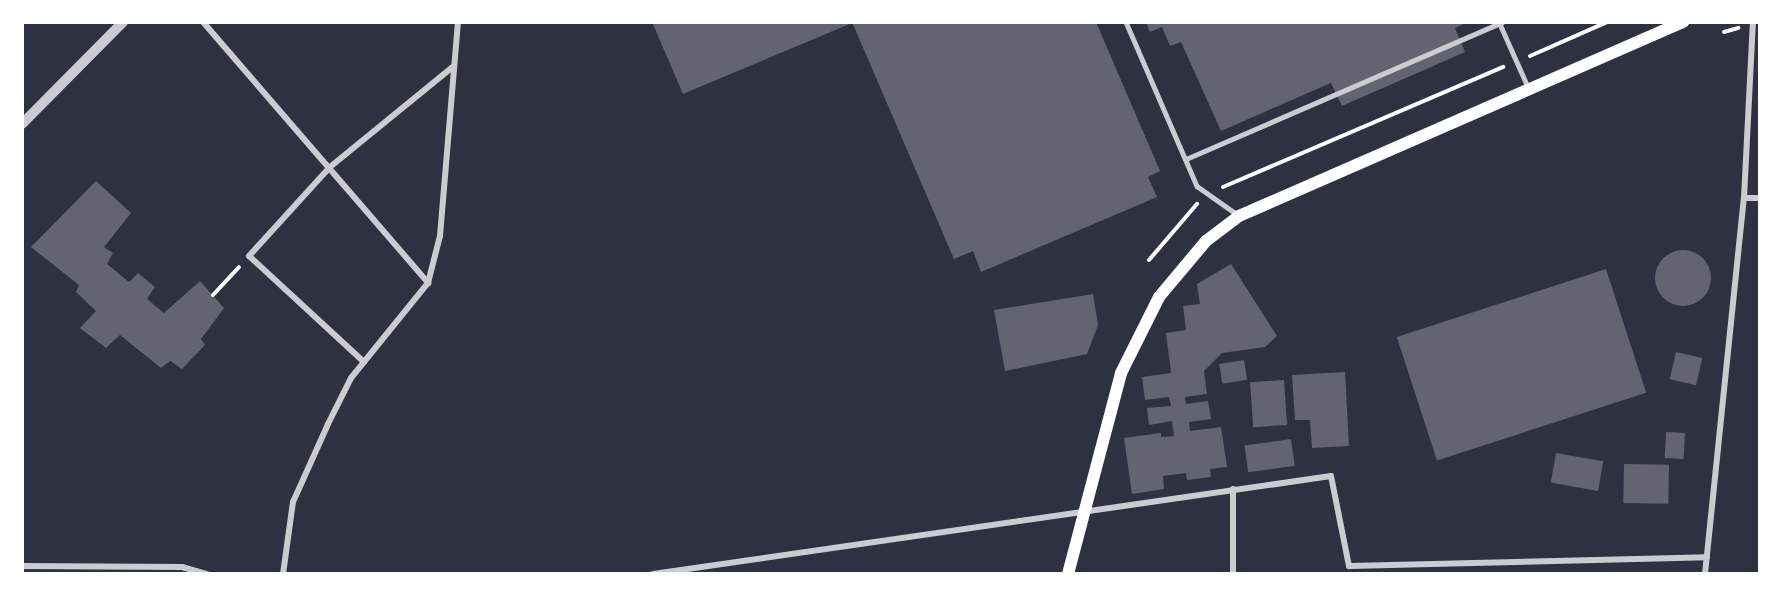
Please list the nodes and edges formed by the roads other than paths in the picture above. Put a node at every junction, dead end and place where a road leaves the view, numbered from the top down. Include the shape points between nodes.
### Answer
1 (123, 22) edge
2 (203, 22) edge
3 (458, 22) edge
4 (1126, 22) edge
5 (1683, 22) edge
6 (1753, 22) edge
7 (1501, 23) edge
8 (454, 66) junction
9 (1529, 90) junction
10 (22, 124) edge
11 (1186, 159) junction
12 (330, 167) junction
13 (1744, 198) junction
14 (1760, 198) edge
15 (1239, 216) junction
16 (428, 283) junction
17 (364, 362) junction
18 (1233, 489) junction
19 (1084, 512) junction
20 (1707, 556) junction
21 (22, 567) edge
22 (207, 573) edge
23 (283, 573) edge
24 (653, 573) edge
25 (1068, 573) edge
26 (1233, 573) edge
27 (1705, 573) edge

1 - 10 street
2 - 12 street
3 - 8 street
4 - 11 lane
5 - 9 main road
6 - 13 street
7 - 9 lane
7 - 11 lane
8 - 12 street
8 - 16 street via 441,225
9 - 15 main road
11 - 15 lane via 1197,186
12 - 16 street
12 - 17 street via 249,256
13 - 14 street
13 - 20 street
15 - 19 main road via 1206,241 1159,297 1121,373
16 - 17 street
17 - 23 street via 351,378 293,502
18 - 19 street
18 - 20 street via 1331,476 1350,566
18 - 26 street
19 - 24 street
19 - 25 main road
20 - 27 street
21 - 22 street via 182,567

